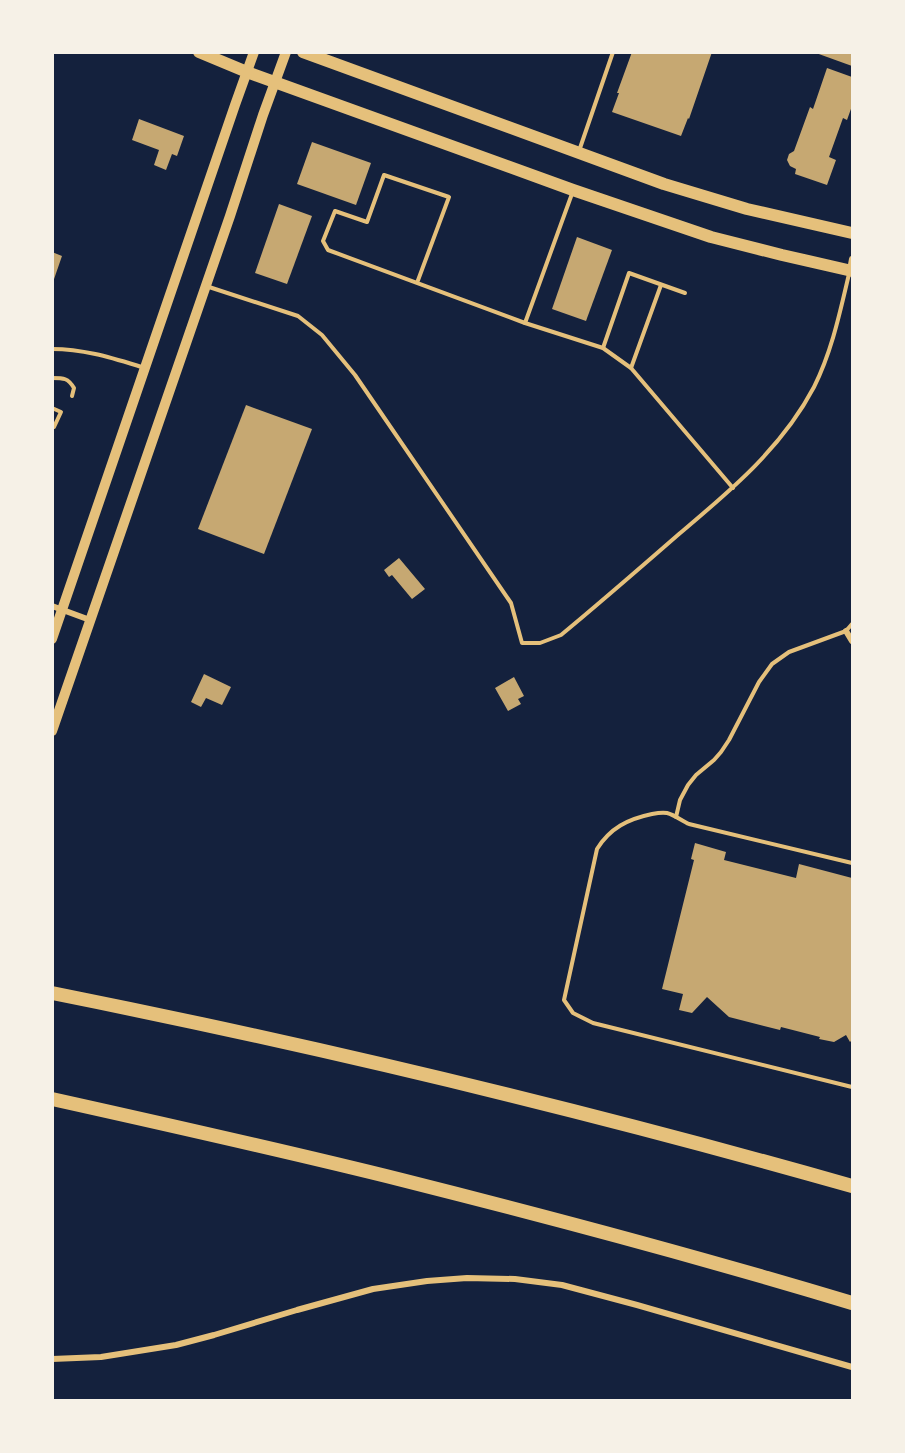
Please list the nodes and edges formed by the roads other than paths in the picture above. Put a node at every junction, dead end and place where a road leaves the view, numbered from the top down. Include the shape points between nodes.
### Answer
1 (199, 52) edge
2 (254, 52) edge
3 (286, 52) edge
4 (303, 52) edge
5 (613, 52) edge
6 (247, 72) junction
7 (275, 82) junction
8 (578, 154) junction
9 (573, 190) junction
10 (852, 233) edge
11 (852, 267) edge
12 (417, 283) junction
13 (661, 285) junction
14 (206, 286) junction
15 (685, 293) dead end
16 (525, 323) junction
17 (603, 348) junction
18 (52, 349) edge
19 (145, 368) junction
20 (631, 368) junction
21 (52, 378) edge
22 (72, 396) dead end
23 (52, 408) edge
24 (52, 426) edge
25 (733, 488) junction
26 (57, 608) edge
27 (90, 620) junction
28 (852, 624) edge
29 (849, 631) edge
30 (52, 639) edge
31 (852, 641) edge
32 (52, 731) edge
33 (676, 817) junction
34 (852, 862) edge
35 (52, 993) edge
36 (852, 1087) edge
37 (52, 1099) edge
38 (852, 1186) edge
39 (852, 1303) edge
40 (52, 1359) edge
41 (852, 1368) edge

1 - 6 main road
2 - 6 main road
3 - 7 main road
4 - 8 main road
5 - 8 lane
6 - 7 main road
6 - 19 main road
7 - 9 main road
7 - 14 main road
8 - 10 main road via 703,196
9 - 11 main road via 711,237
9 - 16 lane
11 - 25 lane via 832,345 814,387 779,439
12 - 12 lane via 328,250 324,241 335,211 367,222 384,175 449,197
12 - 16 lane
13 - 15 lane
13 - 17 lane via 629,273
13 - 20 lane
14 - 25 lane via 297,316 322,334 355,375 512,603 522,643 540,643 561,635
14 - 27 main road
16 - 17 lane
17 - 20 lane
18 - 19 lane via 74,349
19 - 26 main road
20 - 25 lane
21 - 22 lane via 70,381 74,388
23 - 24 lane via 61,412
26 - 27 street
26 - 30 main road
27 - 32 main road
28 - 29 lane
29 - 31 street
29 - 33 lane via 789,652 772,664 721,752 688,785
33 - 34 lane via 689,824
33 - 36 lane via 667,813 640,816 614,830 597,849 564,1000 567,1006 593,1023
35 - 38 highway via 418,1072
37 - 39 highway via 400,1179
40 - 41 street via 101,1357 176,1345 373,1289 467,1278 562,1285

